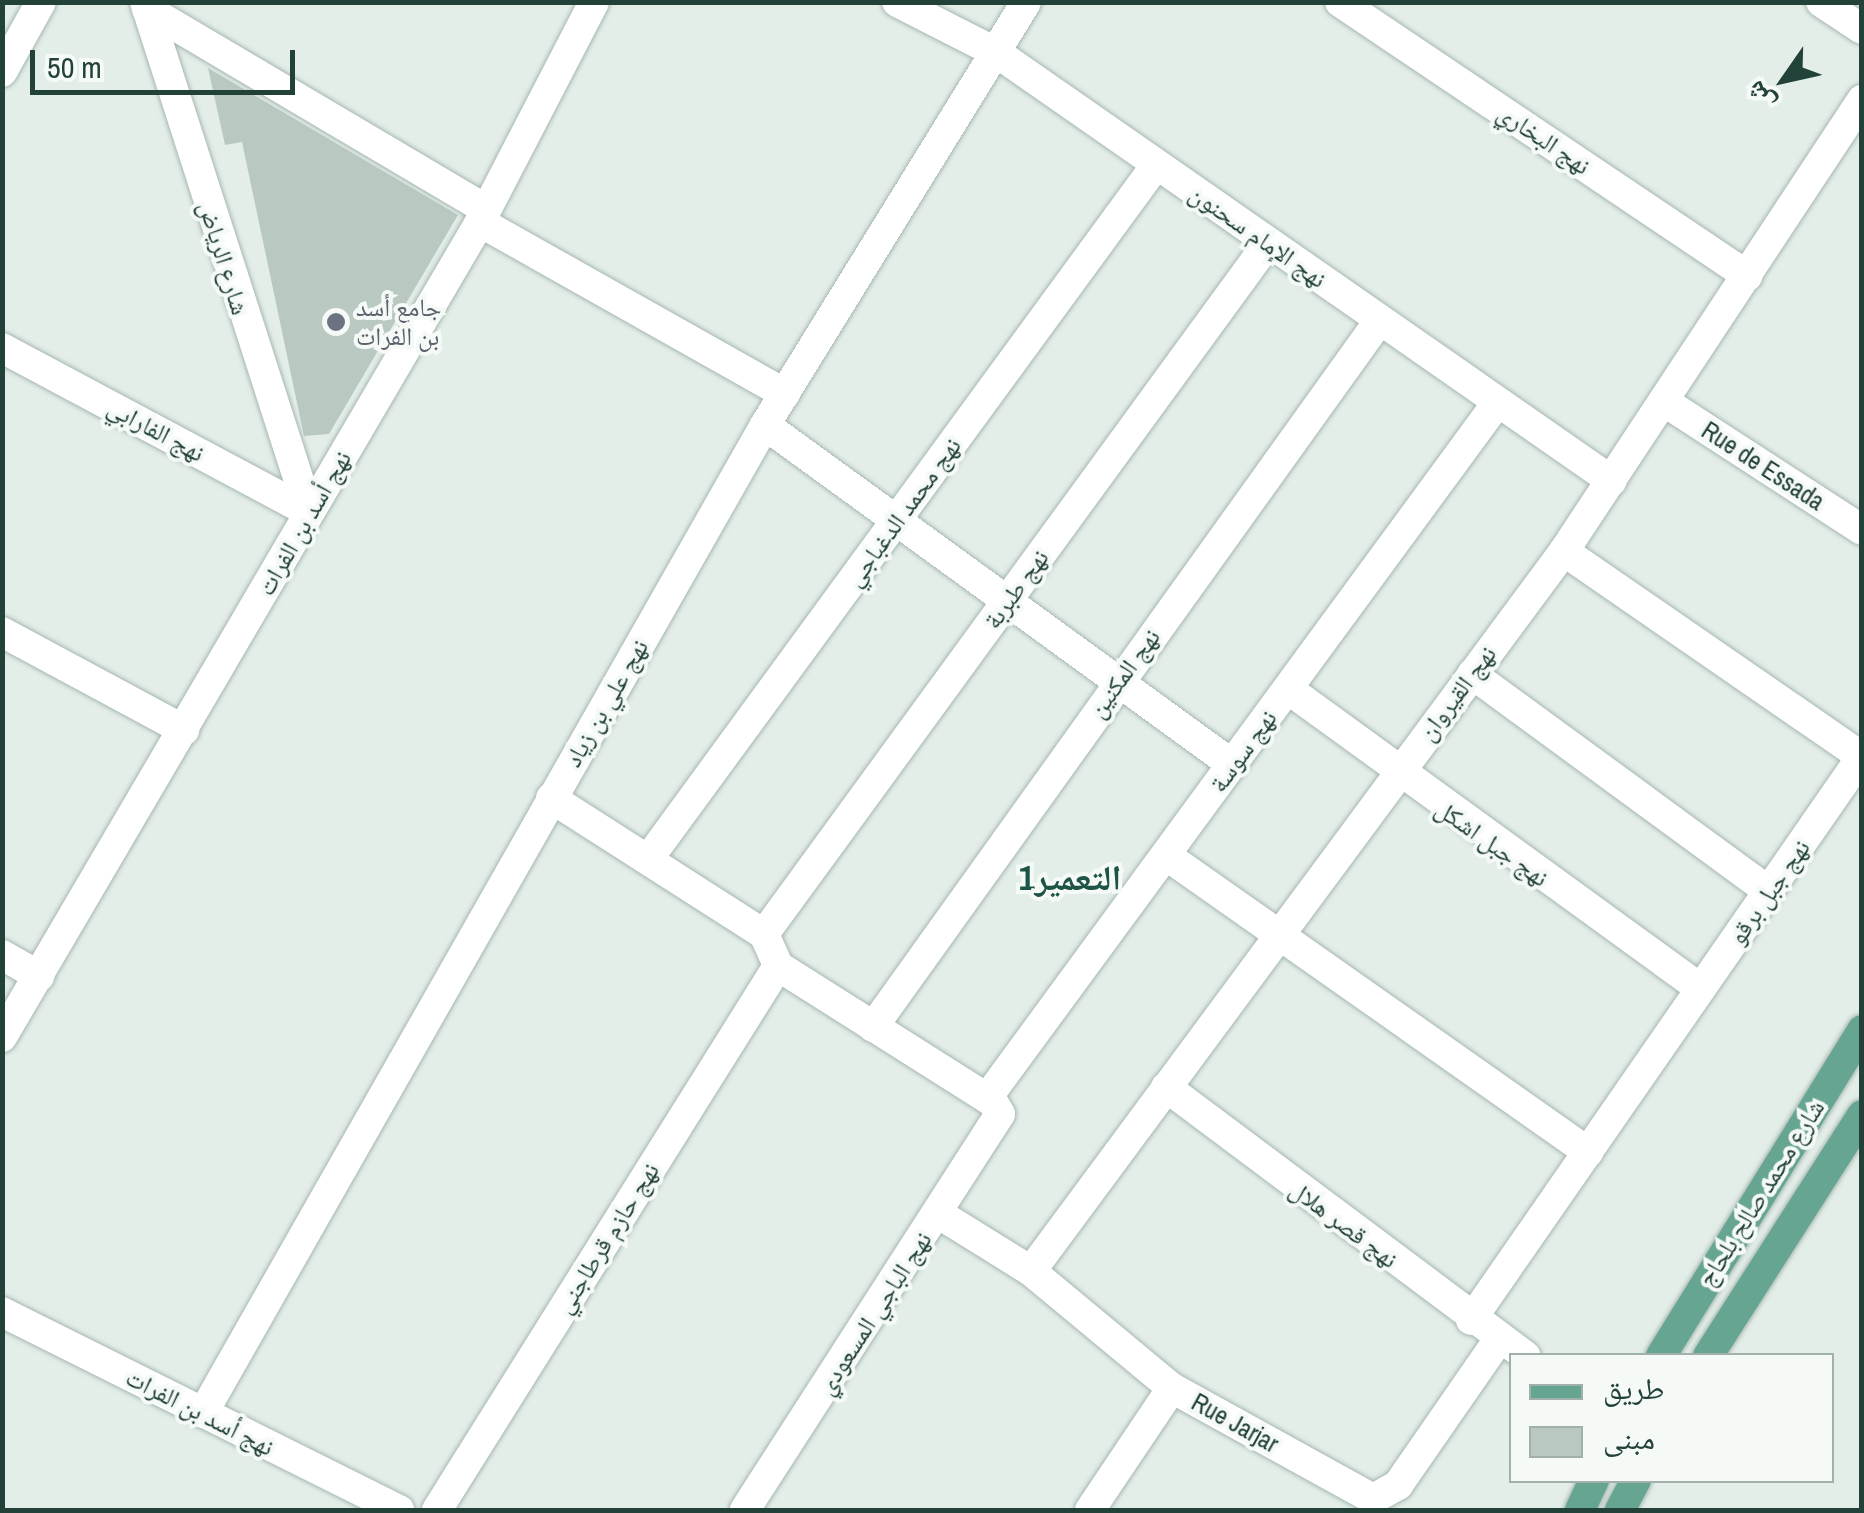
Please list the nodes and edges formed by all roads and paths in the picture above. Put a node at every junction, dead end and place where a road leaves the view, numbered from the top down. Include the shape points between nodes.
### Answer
1 (41, 2) edge
2 (594, 2) edge
3 (897, 2) edge
4 (1026, 2) edge
5 (1340, 2) edge
6 (1821, 2) edge
7 (146, 6) edge
8 (1862, 29) edge
9 (996, 53) junction
10 (2, 72) edge
11 (1862, 100) edge
12 (1156, 165) junction
13 (482, 215) junction
14 (1268, 244) junction
15 (1748, 276) junction
16 (1380, 322) junction
17 (2, 348) edge
18 (785, 394) junction
19 (1666, 402) junction
20 (1497, 404) junction
21 (766, 424) junction
22 (1612, 481) junction
23 (309, 512) junction
24 (896, 520) junction
25 (1862, 530) edge
26 (1564, 551) junction
27 (1008, 601) junction
28 (2, 632) edge
29 (1472, 674) junction
30 (1118, 681) junction
31 (1288, 689) junction
32 (184, 730) junction
33 (1233, 765) junction
34 (1396, 775) junction
35 (551, 798) junction
36 (1167, 856) junction
37 (649, 858) junction
38 (1769, 891) junction
39 (764, 934) junction
40 (1282, 937) junction
41 (2, 955) edge
42 (778, 966) junction
43 (38, 976) junction
44 (1700, 990) junction
45 (873, 1028) junction
46 (1862, 1030) edge
47 (2, 1037) edge
48 (1166, 1087) junction
49 (993, 1106) junction
50 (1862, 1115) edge
51 (1588, 1152) junction
52 (938, 1214) junction
53 (1031, 1271) junction
54 (2, 1312) edge
55 (1470, 1320) junction
56 (1499, 1339) junction
57 (1521, 1353) edge
58 (1663, 1353) edge
59 (1710, 1353) edge
60 (1172, 1388) junction
61 (203, 1414) junction
62 (1593, 1483) edge
63 (1634, 1483) edge
64 (399, 1510) edge
65 (437, 1510) edge
66 (745, 1510) edge
67 (1090, 1510) edge
68 (1580, 1510) edge
69 (1620, 1510) edge

1 - 10 street
2 - 13 street, نهج أسد بن الفرات
3 - 9 street, نهج الإمام سحنون
4 - 9 street, نهج علي بن زياد
5 - 15 street, نهج البخاري
6 - 8 street
7 - 13 street
7 - 23 street, شارع الرياض
9 - 12 street, نهج الإمام سحنون
9 - 18 street, نهج علي بن زياد
11 - 15 street, نهج القيروان
12 - 14 street, نهج الإمام سحنون
12 - 24 street, نهج محمد الدغباجي
13 - 18 street
13 - 23 street, نهج أسد بن الفرات
14 - 16 street, نهج الإمام سحنون
14 - 27 street, نهج طبربة
15 - 19 street, نهج القيروان
16 - 20 street, نهج الإمام سحنون
16 - 30 street, نهج المكنين
17 - 23 street, نهج الفارابي
18 - 21 street, نهج علي بن زياد
19 - 22 street, نهج القيروان
19 - 25 street, Rue de Essada
20 - 22 street, نهج الإمام سحنون
20 - 31 street, نهج سوسة
21 - 24 street
21 - 35 street, نهج علي بن زياد
22 - 26 street, نهج القيروان
23 - 32 street, نهج أسد بن الفرات
24 - 27 street
24 - 37 street, نهج محمد الدغباجي
26 - 29 street, نهج القيروان
26 - 38 street, نهج جبل برقو via 1852,750 1854,776
27 - 30 street
27 - 39 street, نهج طبربة
28 - 32 street
29 - 34 street, نهج القيروان
29 - 38 street
30 - 33 street
30 - 45 street, نهج المكنين
31 - 33 street, نهج سوسة
31 - 34 street, نهج جبل اشكل
32 - 43 street, نهج أسد بن الفرات
33 - 36 street, نهج سوسة
34 - 40 street, نهج القيروان
34 - 44 street, نهج جبل اشكل
35 - 37 street
35 - 61 street, نهج علي بن زياد
36 - 40 street
36 - 49 street, نهج سوسة
37 - 39 street
38 - 44 street, نهج جبل برقو
39 - 42 street
40 - 48 street, نهج القيروان
40 - 51 street
41 - 43 street
42 - 45 street
42 - 65 street, نهج حازم قرطاجني
43 - 47 street, نهج أسد بن الفرات
44 - 51 street, نهج جبل برقو
45 - 49 street
46 - 58 main road, شارع محمد صالح بلحاج
48 - 53 street, نهج القيروان
48 - 55 street, نهج قصر هلال
49 - 52 street, نهج الباجي المسعودي
50 - 59 main road, شارع محمد صالح بلحاج
51 - 55 street, نهج جبل برقو
52 - 53 street, Rue Jarjar
52 - 66 street, نهج الباجي المسعودي
53 - 60 street, Rue Jarjar
54 - 61 street, نهج أسد بن الفرات
55 - 56 street, نهج قصر هلال
56 - 57 street, نهج قصر هلال
56 - 60 street, Rue Jarjar via 1382,1498
60 - 67 street
61 - 64 street, نهج أسد بن الفرات
62 - 68 main road
63 - 69 main road

